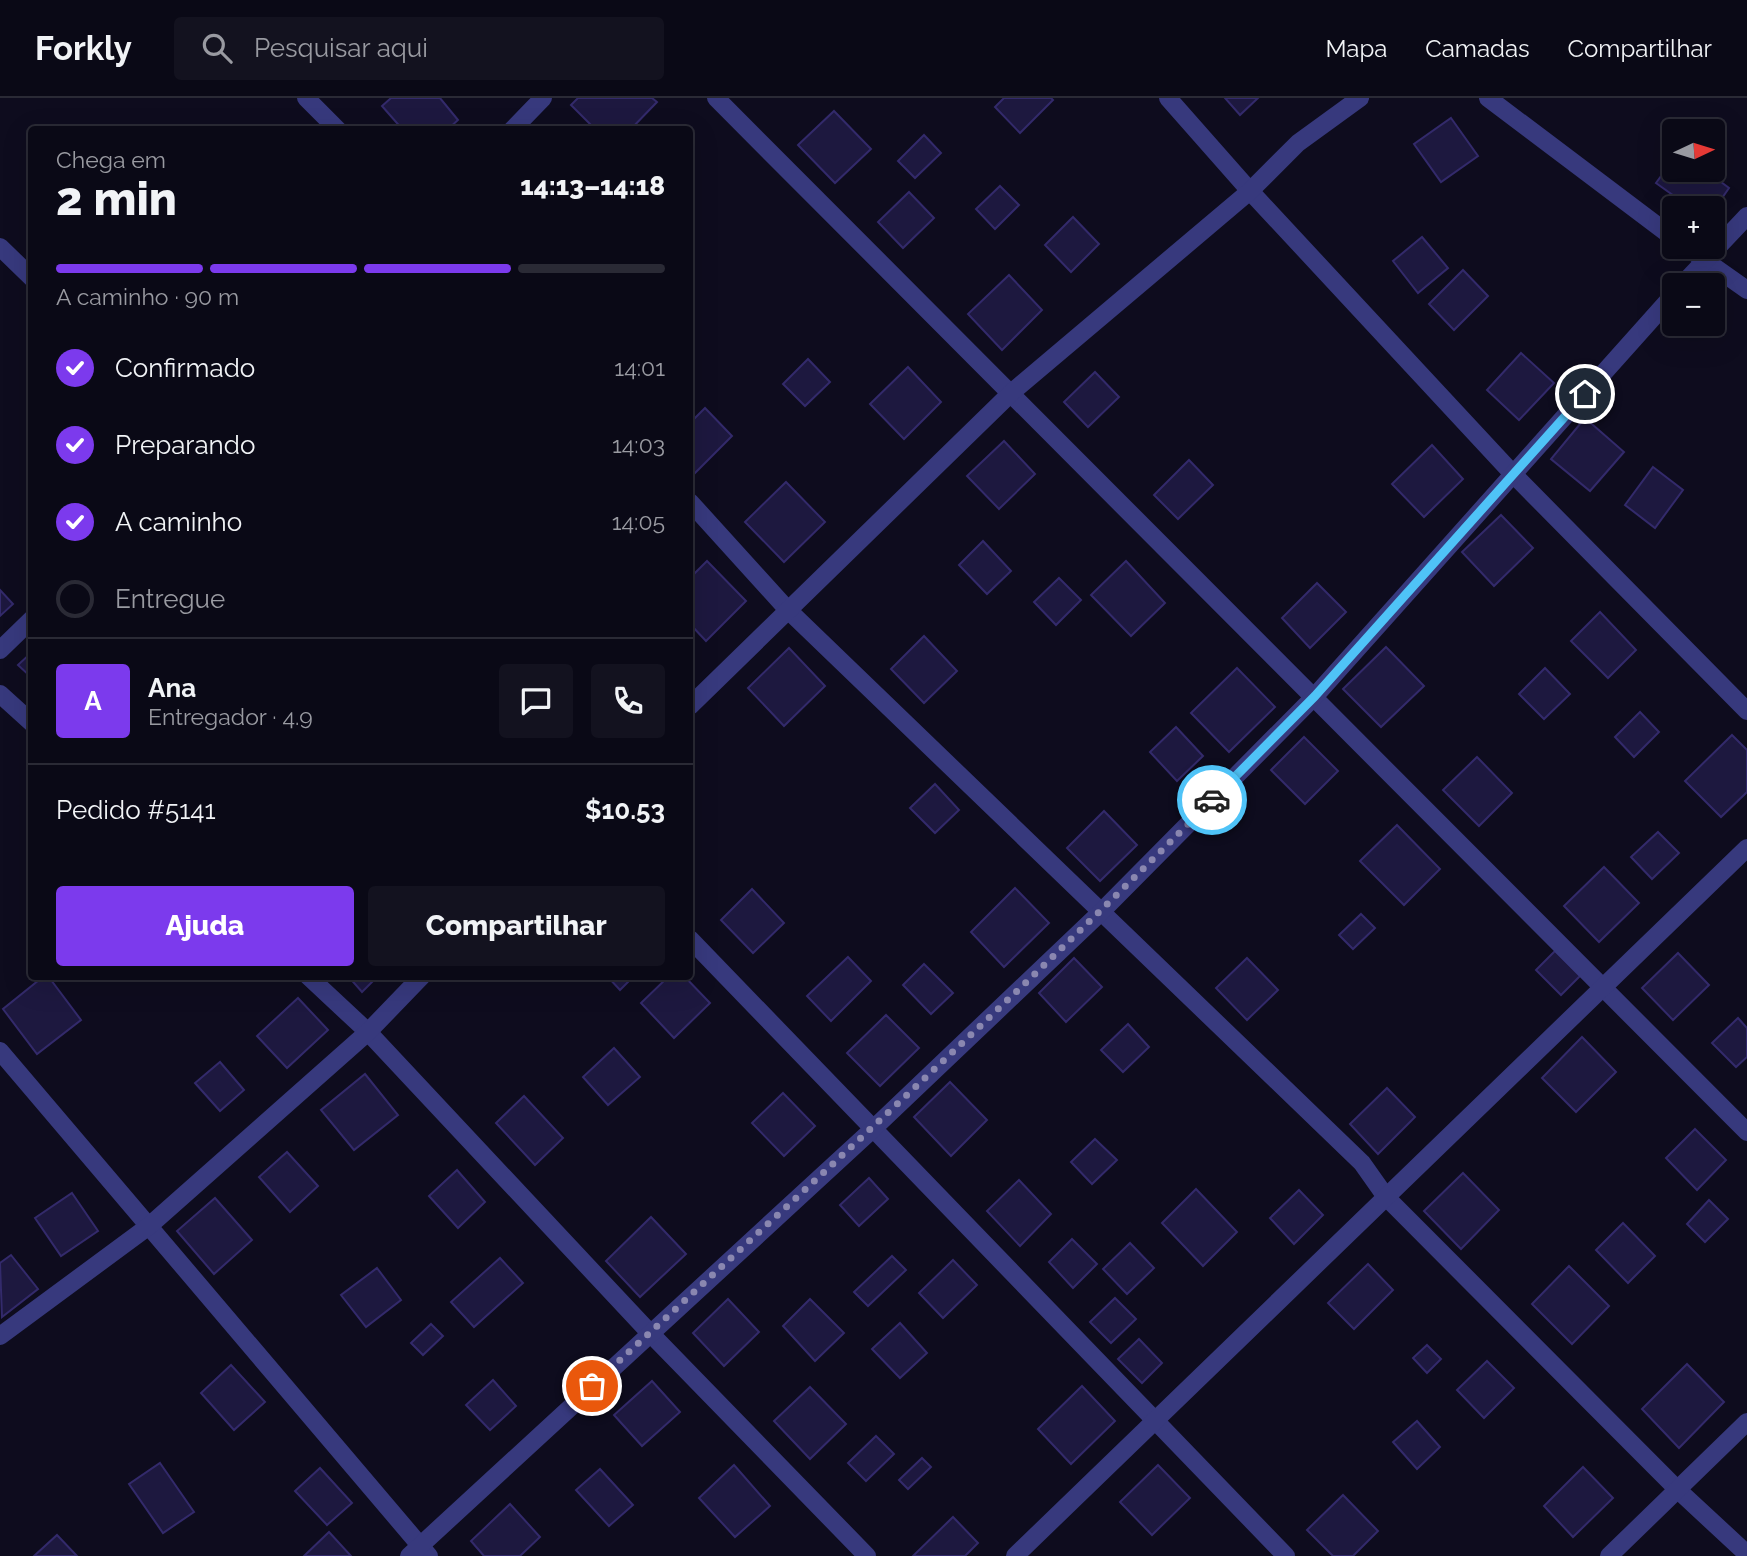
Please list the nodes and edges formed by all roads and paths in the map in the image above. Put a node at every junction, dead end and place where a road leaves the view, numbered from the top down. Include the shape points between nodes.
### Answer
1 (306, 98) edge
2 (543, 98) edge
3 (716, 98) edge
4 (1168, 98) edge
5 (1360, 98) edge
6 (1488, 98) edge
7 (334, 126) edge
8 (516, 126) edge
9 (1250, 191) junction
10 (1747, 216) edge
11 (1662, 229) edge
12 (0, 247) edge
13 (1701, 259) edge
14 (1704, 261) junction
15 (1693, 273) edge
16 (28, 274) edge
17 (1747, 290) edge
18 (1662, 308) edge
19 (1011, 393) junction
20 (1513, 474) junction
21 (693, 505) edge
22 (787, 609) junction
23 (28, 623) edge
24 (0, 650) edge
25 (0, 694) edge
26 (1315, 696) junction
27 (693, 703) edge
28 (1747, 711) edge
29 (28, 719) edge
30 (1747, 848) edge
31 (1102, 911) junction
32 (693, 942) edge
33 (312, 980) edge
34 (418, 980) edge
35 (1603, 986) junction
36 (368, 1032) junction
37 (0, 1051) edge
38 (874, 1128) junction
39 (1747, 1132) edge
40 (1386, 1197) junction
41 (149, 1226) junction
42 (650, 1333) junction
43 (0, 1336) edge
44 (1155, 1421) junction
45 (1747, 1422) edge
46 (1678, 1490) junction
47 (419, 1553) edge
48 (1747, 1554) edge
49 (867, 1556) edge
50 (1015, 1556) edge
51 (1286, 1556) edge
52 (1609, 1556) edge

1 - 7 street
2 - 8 street
3 - 19 street
4 - 9 street
5 - 9 street via 1298,143
6 - 11 street
9 - 19 street
9 - 20 street
10 - 14 street
12 - 16 street
13 - 14 street
14 - 15 street
14 - 17 street
18 - 20 street
19 - 22 street
19 - 26 street
20 - 26 street
20 - 28 street
21 - 22 street
22 - 27 street
22 - 31 street
23 - 24 street
25 - 29 street
26 - 31 street
26 - 35 street
30 - 35 street
31 - 38 street
31 - 40 street via 1362,1163
32 - 38 street
33 - 36 street
34 - 36 street
35 - 39 street
35 - 40 street
36 - 41 street
36 - 42 street
37 - 41 street
38 - 42 street
38 - 44 street
40 - 44 street
40 - 46 street
41 - 43 street
41 - 47 street
42 - 47 street
42 - 49 street
44 - 50 street
44 - 51 street
45 - 46 street
46 - 48 street
46 - 52 street

